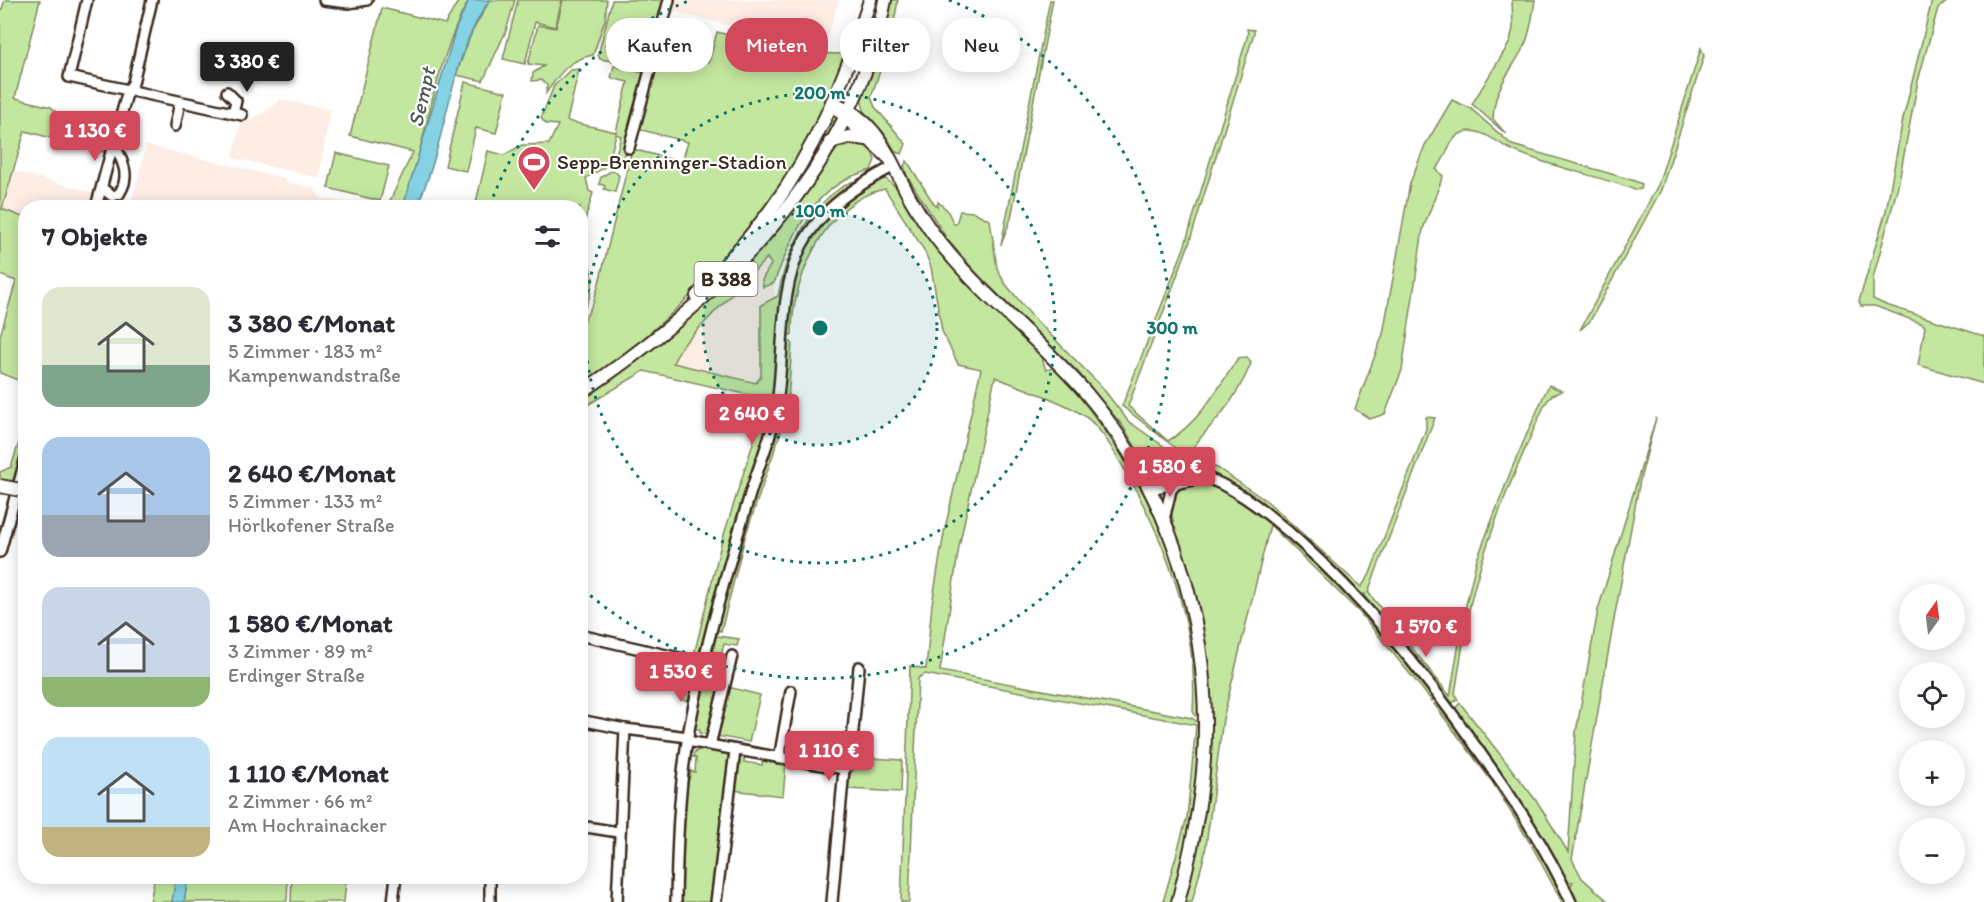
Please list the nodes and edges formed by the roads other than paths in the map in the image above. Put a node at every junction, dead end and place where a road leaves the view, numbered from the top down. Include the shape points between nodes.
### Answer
1 (87, 0) edge
2 (152, 0) edge
3 (324, 0) edge
4 (367, 0) edge
5 (669, 0) edge
6 (870, 0) edge
7 (885, 0) edge
8 (128, 90) junction
9 (227, 92) dead end
10 (180, 102) junction
11 (832, 102) junction
12 (846, 113) junction
13 (175, 126) dead end
14 (867, 139) junction
15 (830, 142) junction
16 (115, 145) junction
17 (629, 148) dead end
18 (892, 163) junction
19 (102, 188) junction
20 (98, 200) edge
21 (670, 325) junction
22 (588, 388) edge
23 (1143, 477) junction
24 (1210, 479) junction
25 (1178, 482) junction
26 (0, 486) edge
27 (18, 486) edge
28 (18, 489) edge
29 (1149, 489) junction
30 (1164, 520) junction
31 (0, 552) edge
32 (588, 637) edge
33 (732, 656) dead end
34 (705, 664) junction
35 (859, 667) dead end
36 (791, 691) dead end
37 (588, 722) edge
38 (625, 729) junction
39 (688, 739) junction
40 (710, 745) junction
41 (735, 751) junction
42 (779, 759) junction
43 (844, 769) junction
44 (588, 827) edge
45 (618, 832) junction
46 (395, 884) edge
47 (490, 884) edge
48 (393, 902) edge
49 (490, 902) edge
50 (617, 902) edge
51 (676, 902) edge
52 (716, 902) edge
53 (832, 902) edge
54 (1178, 902) edge
55 (1571, 902) edge

1 - 8 street via 69,77
2 - 8 street via 133,83
3 - 4 street
5 - 17 street
6 - 11 main road, B 388
7 - 12 main road, B 388 via 870,56
8 - 10 street
8 - 16 street
9 - 10 street via 236,101 238,114
10 - 13 street
11 - 12 main road
11 - 21 main road, B 388 via 773,207
12 - 14 main road
12 - 15 main road, B 388
12 - 18 main road via 860,116 880,137
14 - 15 main road via 849,137
14 - 18 main road
15 - 21 main road, B 388 via 802,187 749,256
16 - 19 street
16 - 19 street via 126,180 119,194 112,196
18 - 23 main road via 945,249 1086,394 1115,429
18 - 34 street via 830,208 809,232 796,260 783,319 772,427 730,562
19 - 20 street
21 - 22 main road, B 388
23 - 24 street via 1177,473
23 - 29 main road
24 - 25 street
24 - 55 street via 1272,517 1352,592 1390,635 1450,709 1507,791
25 - 29 street
25 - 30 street via 1171,490
26 - 28 main road, bridge
27 - 31 street
29 - 30 main road
30 - 54 main road via 1192,605 1201,652 1206,722 1199,807
32 - 34 street
33 - 40 street
34 - 39 street
35 - 43 street via 850,762
36 - 42 street
37 - 38 street
38 - 39 street
38 - 45 street
39 - 40 street
39 - 51 street
40 - 41 street
41 - 42 street
41 - 52 street
42 - 43 street
43 - 53 street
44 - 45 street
45 - 50 street
46 - 48 street
47 - 49 street

